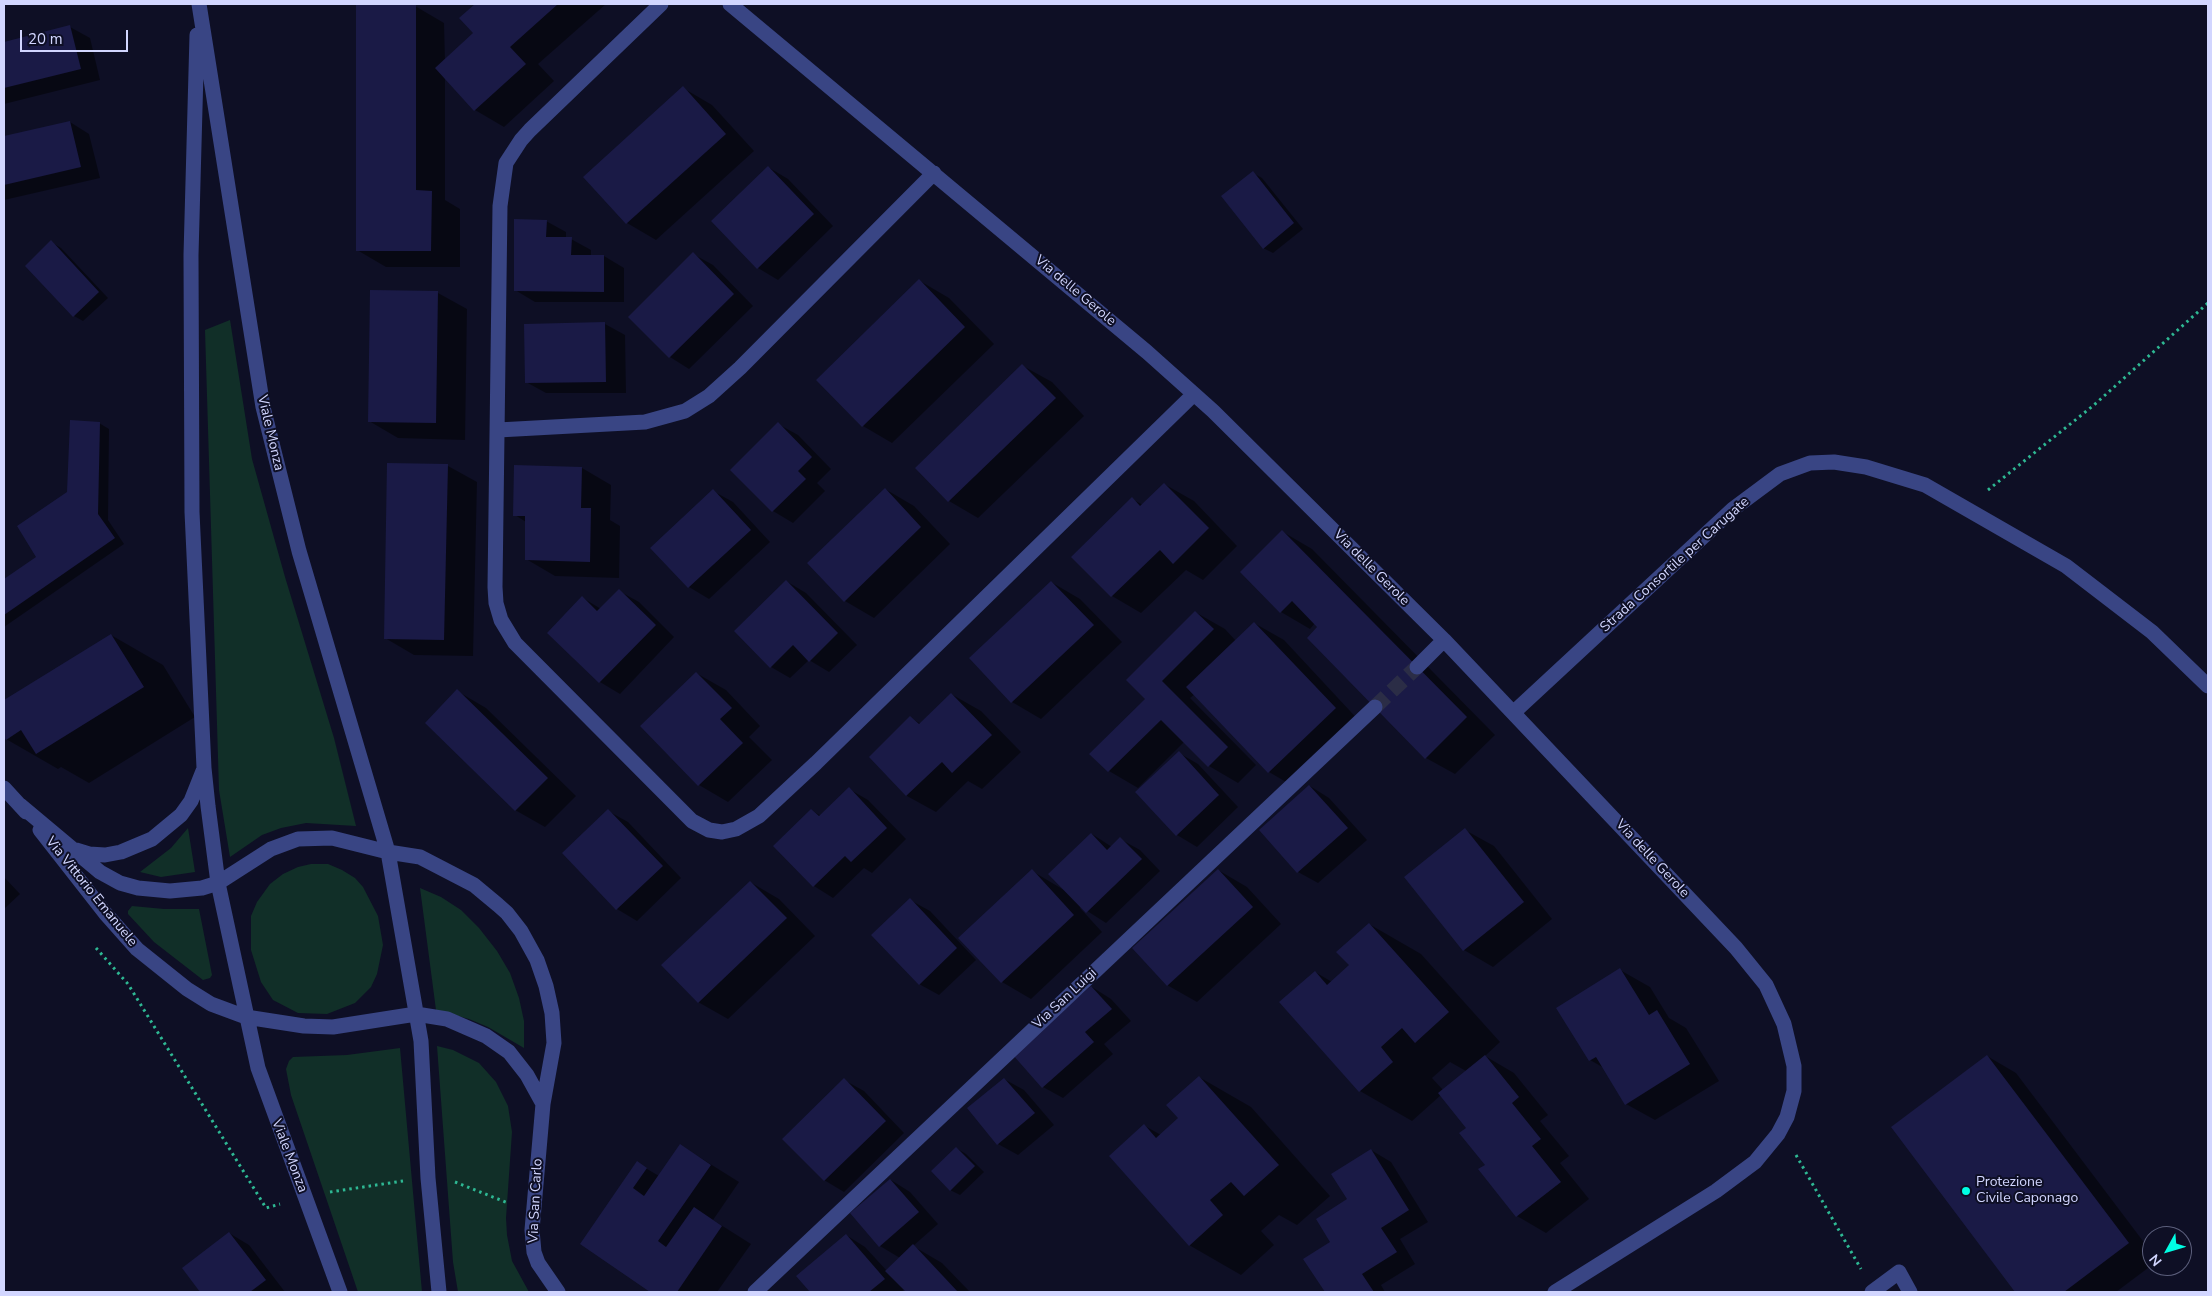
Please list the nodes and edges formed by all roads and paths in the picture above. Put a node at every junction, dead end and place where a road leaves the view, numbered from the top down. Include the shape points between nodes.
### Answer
1 (198, 4) edge
2 (660, 4) edge
3 (730, 4) edge
4 (934, 172) junction
5 (2208, 303) edge
6 (1194, 394) junction
7 (498, 430) junction
8 (1965, 508) junction
9 (1444, 640) junction
10 (1417, 667) tunnel mouth
11 (2208, 686) edge
12 (1375, 706) tunnel mouth
13 (1514, 714) junction
14 (204, 768) junction
15 (4, 788) edge
16 (20, 805) junction
17 (72, 848) junction
18 (388, 852) junction
19 (218, 883) junction
20 (416, 1014) junction
21 (246, 1017) junction
22 (543, 1104) junction
23 (1781, 1128) junction
24 (340, 1292) edge
25 (439, 1292) edge
26 (558, 1292) edge
27 (755, 1292) edge
28 (1555, 1292) edge
29 (1873, 1292) edge
30 (1910, 1292) edge

1 - 14 street, Viale Monza via 191,255 192,502
1 - 18 street, Viale Monza via 263,407 299,551
2 - 7 street via 530,130 506,163 500,206
3 - 4 street, Via delle Gerole
4 - 6 street, Via delle Gerole
4 - 7 street via 740,368 709,396 685,411 645,422
5 - 8 path via 2094,406
6 - 7 street via 767,809 750,822 722,832 700,826 681,810 523,652 507,632 496,603
6 - 9 street, Via delle Gerole
8 - 11 street, Strada Consortile per Carugate via 2066,566 2152,632
8 - 13 street, Strada Consortile per Carugate via 1925,485 1866,467 1834,462 1810,463 1780,474 1734,509
9 - 10 street
9 - 13 street, Via delle Gerole
12 - 27 street, Via San Luigi
13 - 23 street, Via delle Gerole via 1736,948 1766,985 1784,1024 1794,1066 1794,1091
14 - 17 street, Viale Monza via 181,815 152,839 105,855
14 - 19 street, Viale Monza
15 - 16 street, Via Vittorio Emanuele
16 - 17 street, Via Vittorio Emanuele
16 - 21 street, Via Vittorio Emanuele via 137,949 198,996
17 - 19 street, Via Vittorio Emanuele via 106,875 138,888 185,891
18 - 19 street via 332,838 298,840 272,849
18 - 20 street, Viale Monza
18 - 22 street, Via San Carlo via 420,857 461,877 507,912 521,931 542,973 552,1013 554,1043
19 - 21 street, Viale Monza
20 - 21 street via 332,1026 304,1026
20 - 22 street via 447,1019 498,1043 521,1067
20 - 25 street, Viale Monza via 421,1041 428,1178
21 - 24 street, Viale Monza via 272,1111
22 - 26 street, Via San Carlo via 532,1241 538,1263
23 - 28 street, Via delle Gerole via 1755,1162 1716,1192
23 - 29 path
29 - 30 street via 1899,1272

